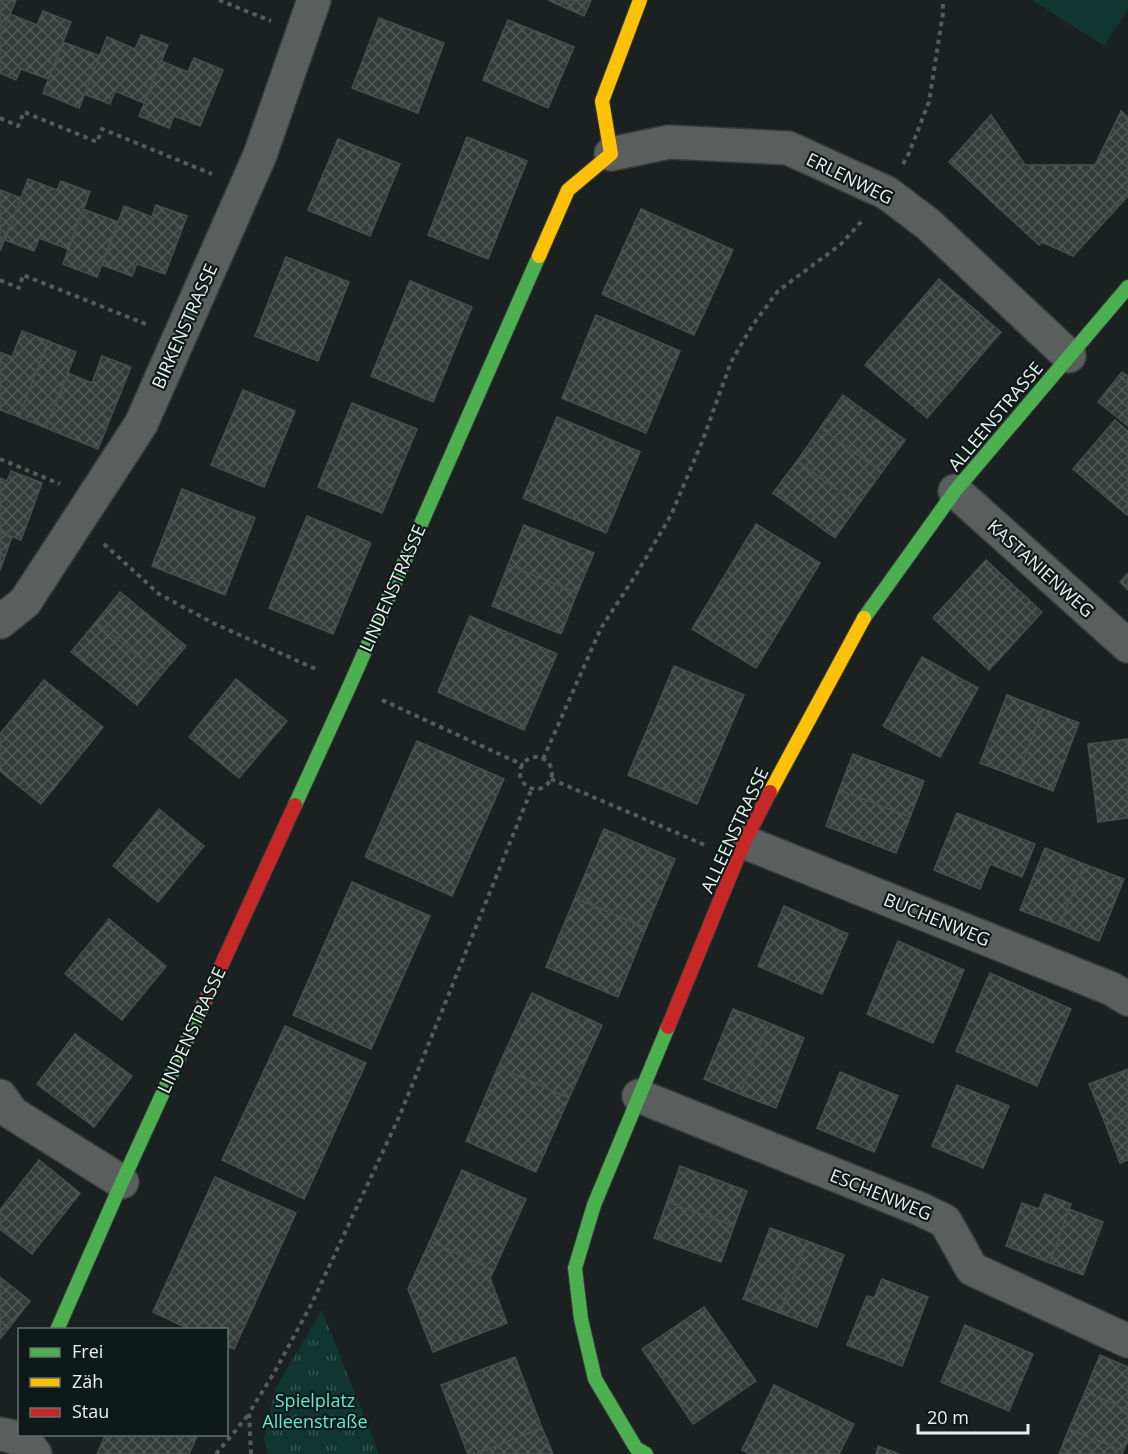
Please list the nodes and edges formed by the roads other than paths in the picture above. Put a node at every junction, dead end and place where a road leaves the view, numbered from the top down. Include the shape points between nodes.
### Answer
1 (314, 0) edge
2 (640, 0) edge
3 (611, 154) junction
4 (1128, 287) edge
5 (1069, 357) junction
6 (955, 491) junction
7 (0, 622) edge
8 (1128, 646) edge
9 (741, 850) junction
10 (1128, 999) edge
11 (0, 1096) edge
12 (639, 1096) junction
13 (122, 1182) junction
14 (57, 1328) edge
15 (1128, 1341) edge
16 (646, 1454) edge

1 - 7 street, BIRKENSTRASSE via 260,155 141,424 25,602
2 - 3 street via 602,101
3 - 5 street, ERLENWEG via 669,142 788,148 887,193 928,224
3 - 13 street, LINDENSTRASSE via 568,189 350,685
4 - 5 street, ALLEENSTRASSE
5 - 6 street, ALLEENSTRASSE
6 - 8 street, KASTANIENWEG
6 - 9 street, ALLEENSTRASSE via 859,624
9 - 10 street, BUCHENWEG via 1112,989
9 - 12 street, ALLEENSTRASSE
11 - 13 street via 12,1113
12 - 15 street, ESCHENWEG via 945,1221 972,1269
12 - 16 street, ALLEENSTRASSE via 594,1205 575,1268 581,1319 595,1379 636,1448
13 - 14 street, LINDENSTRASSE

